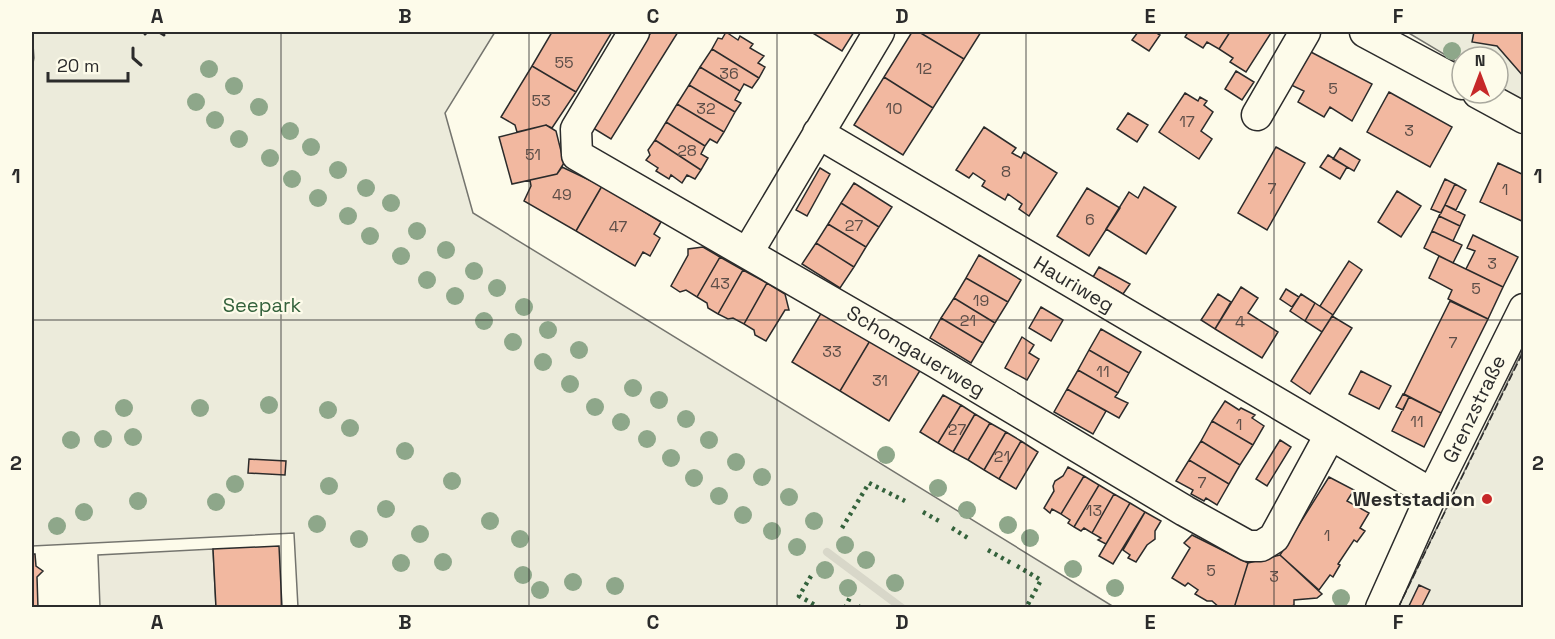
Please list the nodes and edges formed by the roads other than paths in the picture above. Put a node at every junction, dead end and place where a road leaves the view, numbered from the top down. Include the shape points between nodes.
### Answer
1 (634, 32) edge
2 (879, 32) edge
3 (1305, 32) edge
4 (1365, 32) edge
5 (1450, 78) edge
6 (1500, 105) edge
7 (1257, 115) dead end
8 (1524, 118) edge
9 (818, 133) junction
10 (748, 252) junction
11 (1524, 309) edge
12 (1330, 435) junction
13 (1432, 494) junction
14 (1381, 608) edge

1 - 10 street, Schongauerweg via 576,129 577,155
2 - 9 street
3 - 7 street
4 - 5 street
6 - 8 street
9 - 10 street
9 - 12 street, Hauriweg
10 - 12 street, Schongauerweg via 1248,546 1261,546 1274,538
11 - 13 street, Grenzstraße
12 - 13 street, Hauriweg
13 - 14 street, Grenzstraße

